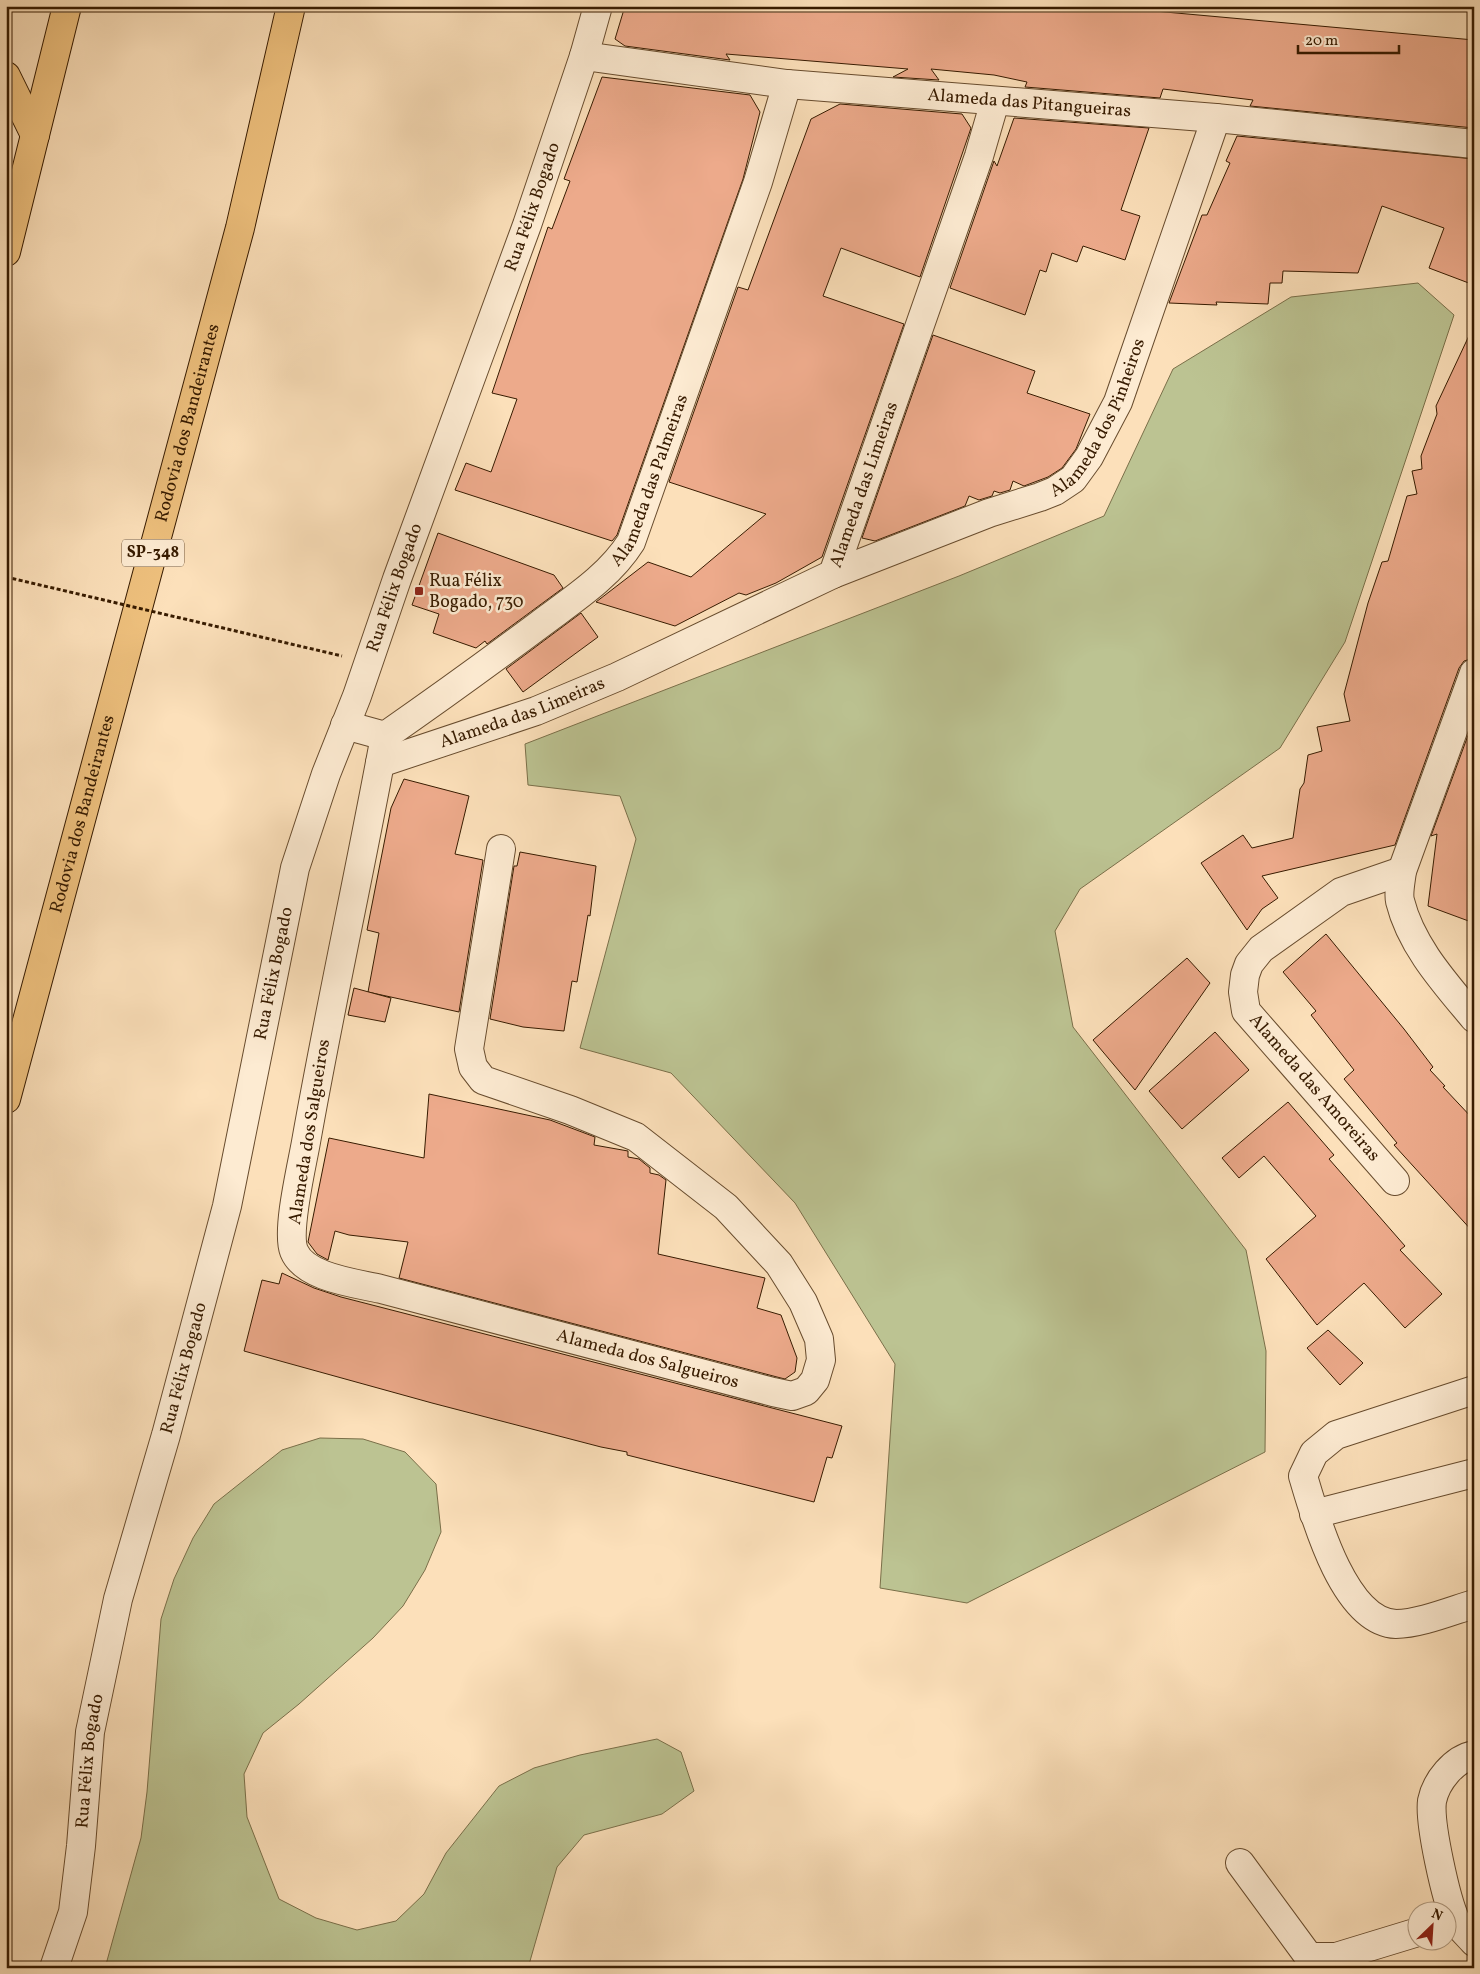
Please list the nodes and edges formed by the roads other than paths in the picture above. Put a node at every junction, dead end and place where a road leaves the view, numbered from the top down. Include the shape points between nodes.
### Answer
1 (67, 6) edge
2 (291, 6) edge
3 (598, 6) edge
4 (584, 56) junction
5 (6, 76) edge
6 (787, 84) junction
7 (995, 101) junction
8 (1216, 118) junction
9 (35, 134) junction
10 (1474, 144) edge
11 (6, 252) edge
12 (833, 574) junction
13 (1474, 673) edge
14 (346, 725) junction
15 (385, 736) junction
16 (380, 763) junction
17 (502, 849) dead end
18 (1402, 871) junction
19 (1474, 1018) edge
20 (6, 1099) edge
21 (1395, 1181) dead end
22 (1474, 1390) edge
23 (1474, 1472) edge
24 (1314, 1514) junction
25 (1474, 1604) edge
26 (1474, 1755) edge
27 (1240, 1863) dead end
28 (1463, 1926) edge
29 (1408, 1935) edge
30 (54, 1968) edge

1 - 9 highway
2 - 20 highway, Rodovia dos Bandeirantes / SP-348 via 240,228
3 - 4 street, Rua Félix Bogado
4 - 6 street, Alameda das Pitangueiras
4 - 14 street, Rua Félix Bogado via 489,335
5 - 9 highway
6 - 7 street, Alameda das Pitangueiras
6 - 15 street, Alameda das Palmeiras via 758,182 631,542 618,562 579,594
7 - 8 street, Alameda das Pitangueiras
7 - 12 street, Alameda das Limeiras via 976,166
8 - 10 street, Alameda das Pitangueiras
8 - 12 street, Alameda dos Pinheiros via 1118,402 1089,457 1073,479 1040,497 989,513
9 - 11 highway
12 - 16 street, Alameda das Limeiras via 617,677 536,711
13 - 18 street
14 - 15 street
14 - 30 street, Rua Félix Bogado via 295,868 227,1206 118,1599 90,1732 73,1912
15 - 16 street, Alameda dos Salgueiros
16 - 17 street, Alameda dos Salgueiros via 297,1194 293,1249 301,1263 337,1279 773,1392 792,1396 806,1391 815,1380 821,1360 818,1339 803,1302 779,1264 726,1207 636,1137 482,1080 473,1067 469,1049
18 - 19 street via 1400,900 1410,928 1434,970
18 - 21 street, Alameda das Amoreiras via 1341,892 1261,949 1249,964 1242,992 1246,1011
22 - 24 street via 1336,1435 1314,1453 1303,1476
23 - 24 street
24 - 25 street via 1350,1596 1371,1616 1395,1624
26 - 28 street via 1441,1777 1432,1801 1436,1846
27 - 29 street via 1309,1957 1336,1957

